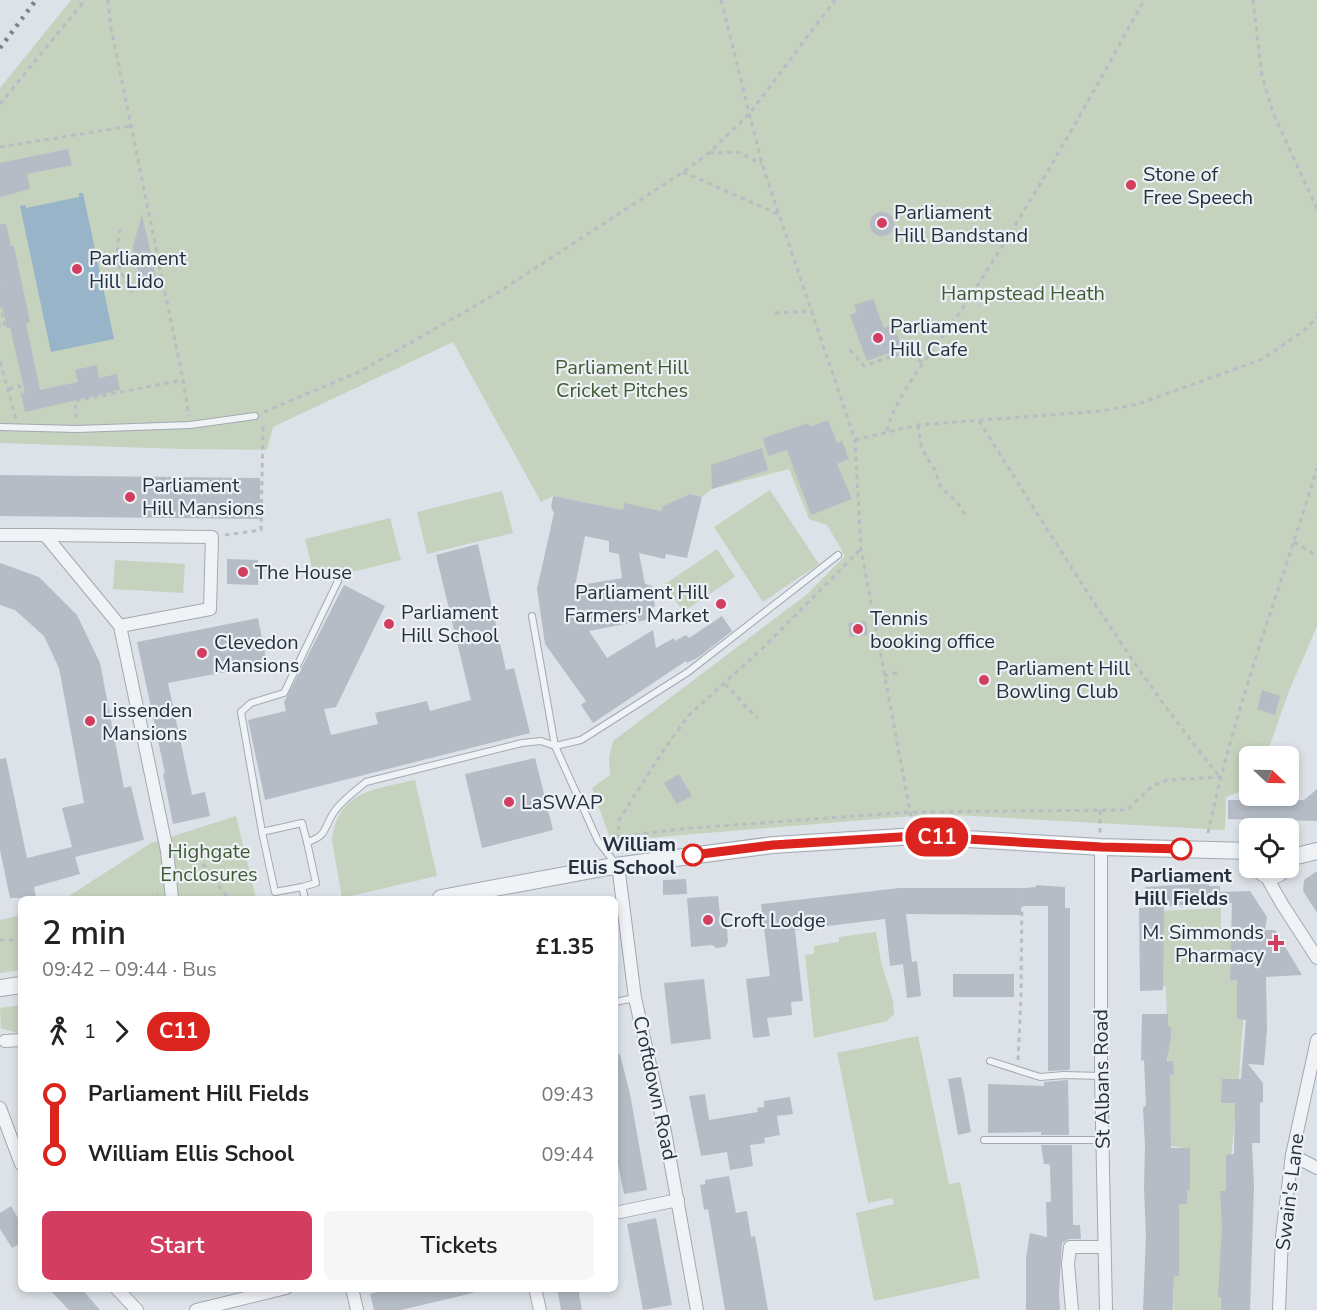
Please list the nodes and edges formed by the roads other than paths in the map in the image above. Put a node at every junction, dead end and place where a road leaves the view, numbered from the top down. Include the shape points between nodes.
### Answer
1 (255, 416) road end
2 (0, 427) edge
3 (0, 535) edge
4 (45, 536) junction
5 (838, 555) dead end
6 (338, 581) dead end
7 (532, 616) dead end
8 (120, 626) junction
9 (555, 746) junction
10 (262, 832) junction
11 (307, 842) junction
12 (1101, 847) junction
13 (1239, 851) edge
14 (1317, 851) edge
15 (1299, 855) edge
16 (618, 866) junction
17 (1266, 878) edge
18 (302, 887) junction
19 (477, 895) edge
20 (172, 896) edge
21 (304, 896) edge
22 (1317, 958) edge
23 (18, 985) edge
24 (0, 988) edge
25 (635, 998) junction
26 (618, 1001) edge
27 (18, 1040) edge
28 (1317, 1040) edge
29 (5, 1041) dead end
30 (990, 1061) dead end
31 (1101, 1076) junction
32 (0, 1108) edge
33 (984, 1140) dead end
34 (1103, 1140) junction
35 (1292, 1155) junction
36 (18, 1156) edge
37 (1317, 1168) edge
38 (678, 1200) junction
39 (618, 1212) edge
40 (1104, 1247) junction
41 (120, 1292) edge
42 (270, 1292) edge
43 (353, 1292) edge
44 (536, 1292) edge
45 (137, 1310) edge
46 (196, 1310) edge
47 (357, 1310) edge
48 (540, 1310) edge
49 (698, 1310) edge
50 (1072, 1310) edge
51 (1106, 1310) edge
52 (1279, 1310) edge

1 - 2 lane via 190,425
3 - 4 street
4 - 8 street
4 - 8 street via 212,537 210,609
5 - 9 lane via 687,672 581,740
6 - 10 lane via 284,693 251,703 241,712
7 - 9 lane
8 - 20 street via 167,851
9 - 11 lane via 541,741 522,743 366,782 334,812 324,834
9 - 16 lane via 598,841
10 - 11 lane via 302,823
10 - 18 lane via 275,892
11 - 18 lane via 316,884
12 - 13 street
12 - 16 street via 916,836 773,845
12 - 31 street, St Albans Road
14 - 15 street
16 - 19 street
16 - 25 street, Croftdown Road
17 - 22 street
18 - 21 lane
23 - 24 street
25 - 26 lane
25 - 38 street, Croftdown Road
27 - 29 street
28 - 35 street, Swain's Lane
30 - 31 lane via 1040,1077
31 - 34 street, St Albans Road
32 - 36 street
33 - 34 lane
34 - 40 street, St Albans Road
35 - 37 street
35 - 52 street, Swain's Lane via 1282,1236
38 - 39 street
38 - 49 street, Croftdown Road
40 - 50 street via 1070,1247
40 - 51 street, St Albans Road
41 - 45 street
42 - 46 street
43 - 47 street
44 - 48 street

